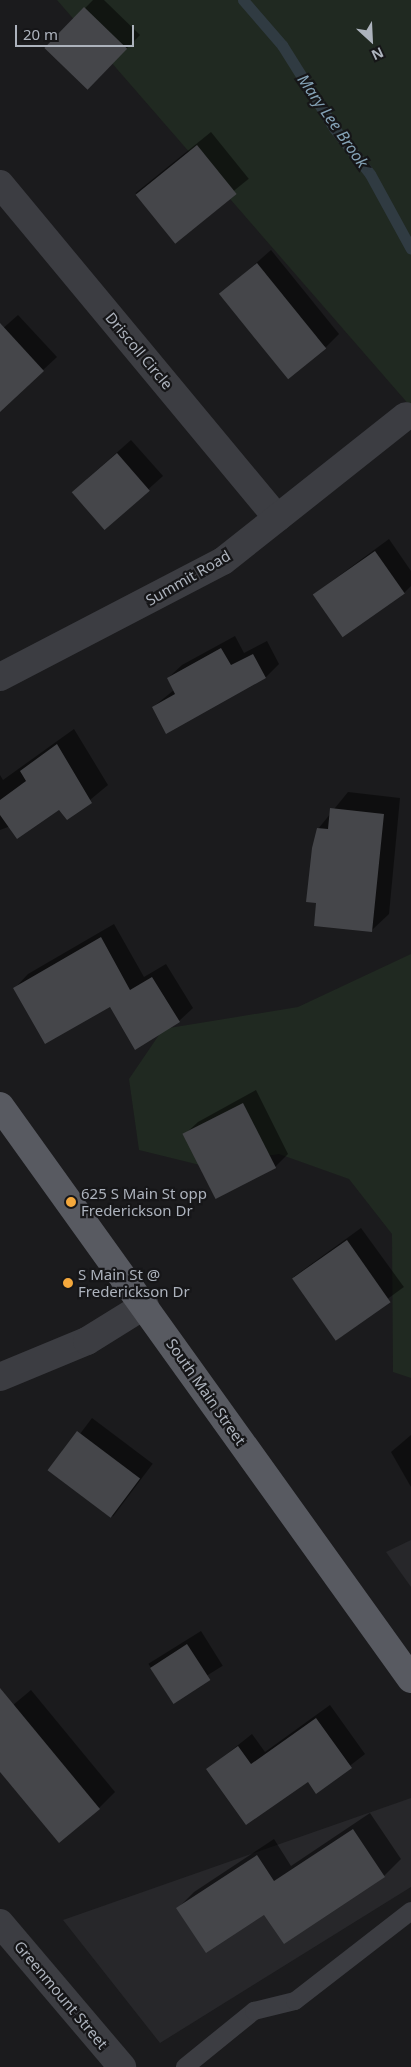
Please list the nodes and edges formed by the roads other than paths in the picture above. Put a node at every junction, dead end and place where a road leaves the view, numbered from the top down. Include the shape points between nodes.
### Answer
1 (0, 184) edge
2 (406, 416) dead end
3 (277, 518) junction
4 (0, 677) edge
5 (0, 1106) edge
6 (145, 1305) junction
7 (0, 1377) edge
8 (411, 1679) edge
9 (411, 1911) edge
10 (0, 1923) edge
11 (122, 2067) edge
12 (185, 2067) edge

1 - 3 street, Driscoll Circle
2 - 3 street, Summit Road
3 - 4 street, Summit Road via 196,577
5 - 6 main road, South Main Street
6 - 7 street via 87,1341
6 - 8 main road, South Main Street
9 - 12 lane via 295,2001 254,2011
10 - 11 street, Greenmount Street

